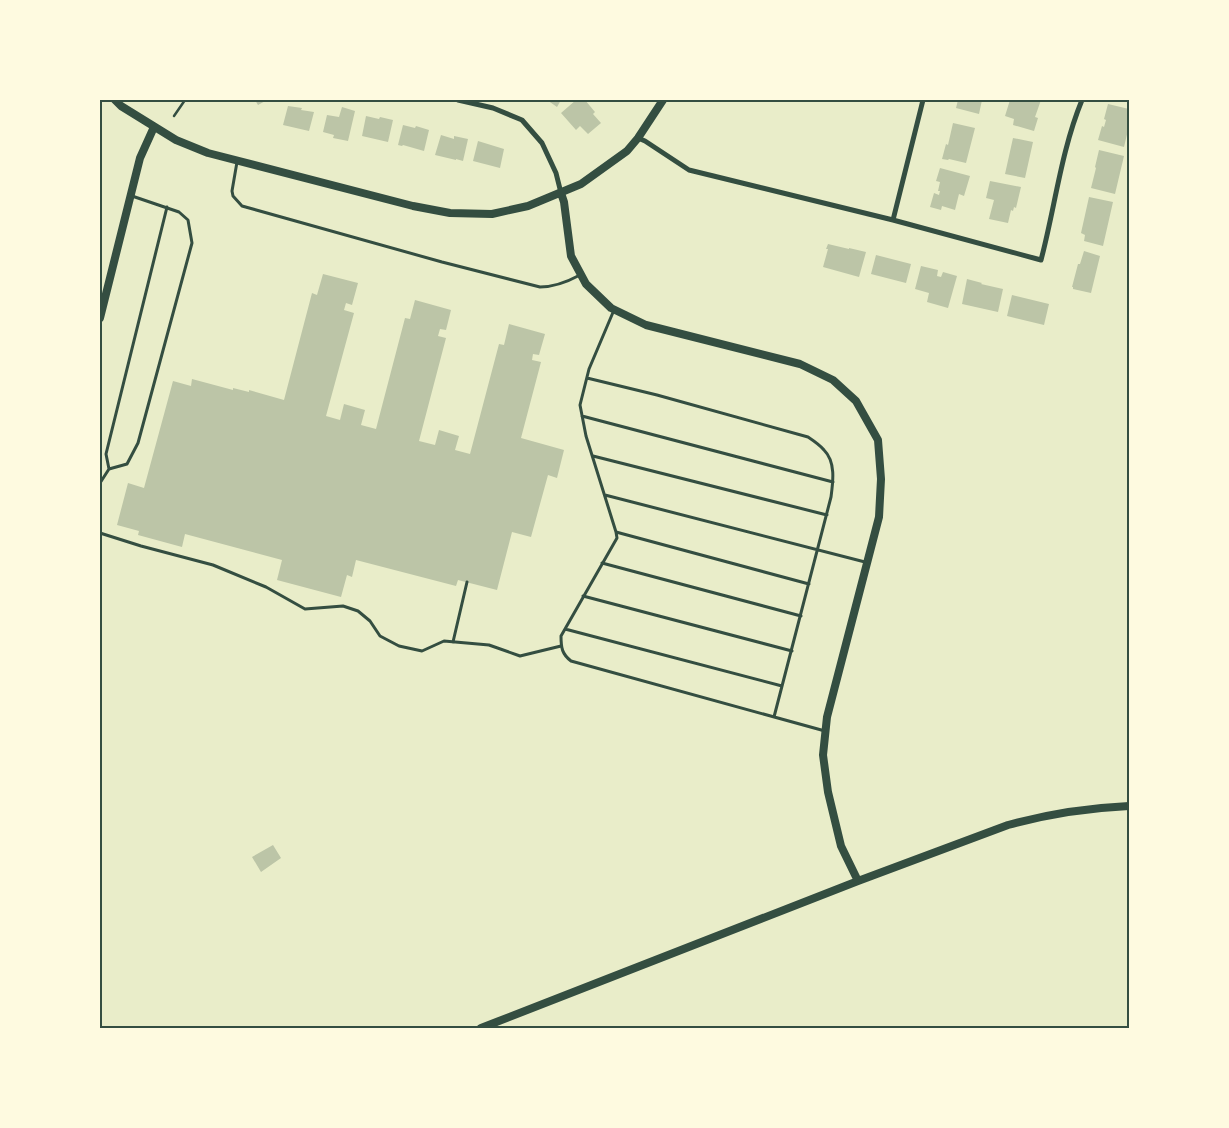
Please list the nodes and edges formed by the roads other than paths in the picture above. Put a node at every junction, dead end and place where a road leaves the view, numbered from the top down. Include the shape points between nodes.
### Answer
1 (115, 100) edge
2 (458, 100) edge
3 (663, 100) edge
4 (923, 100) edge
5 (1082, 100) edge
6 (154, 127) junction
7 (638, 138) junction
8 (237, 161) junction
9 (560, 193) junction
10 (130, 195) junction
11 (167, 207) junction
12 (893, 220) junction
13 (581, 275) junction
14 (614, 310) junction
15 (100, 318) edge
16 (587, 378) junction
17 (582, 416) junction
18 (592, 456) junction
19 (108, 469) junction
20 (833, 482) junction
21 (100, 484) edge
22 (604, 495) junction
23 (827, 515) junction
24 (616, 532) junction
25 (100, 533) edge
26 (818, 550) junction
27 (867, 562) junction
28 (602, 563) junction
29 (467, 582) dead end
30 (809, 584) junction
31 (584, 596) junction
32 (801, 616) junction
33 (565, 628) junction
34 (452, 642) junction
35 (561, 646) junction
36 (792, 651) junction
37 (782, 686) junction
38 (774, 717) junction
39 (826, 732) junction
40 (1129, 806) edge
41 (858, 881) junction
42 (482, 1028) edge

1 - 6 street
2 - 9 street via 493,108 522,120 542,143 556,173
3 - 7 street
4 - 12 street
5 - 12 street via 1073,122 1041,260
6 - 8 street via 176,140
6 - 10 street via 140,158
7 - 9 street via 627,151 581,184
7 - 12 street via 689,170
8 - 9 street via 450,213 492,214 528,206
8 - 13 lane via 232,191 242,206 540,286 566,283
9 - 13 street via 571,256
10 - 11 lane
10 - 15 street
11 - 19 lane via 106,454
11 - 19 lane via 188,220 192,243 138,443 127,464
13 - 14 street via 586,284
14 - 16 lane
14 - 27 street via 646,325 800,364 833,380 856,401 878,440 881,479 879,517
16 - 17 lane via 580,405
16 - 20 lane via 808,437 826,450 832,464
17 - 18 lane
17 - 20 lane
18 - 22 lane
18 - 23 lane
19 - 21 lane
20 - 23 lane
22 - 24 lane
22 - 26 lane
23 - 26 lane
24 - 28 lane via 617,538
24 - 30 lane
25 - 34 lane via 213,565 266,587 305,609 343,606 358,612 370,621 380,636 399,646 422,651 444,641
26 - 27 lane
26 - 30 lane
27 - 39 street via 827,717
28 - 31 lane
28 - 32 lane
29 - 34 lane
30 - 32 lane
31 - 33 lane
31 - 36 lane
32 - 36 lane
33 - 35 lane
33 - 37 lane
34 - 35 lane via 489,645 520,656
35 - 38 lane via 571,661
36 - 37 lane
37 - 38 lane
38 - 39 lane
39 - 41 street via 823,756 828,792 842,846
40 - 41 street via 1076,810 1030,819
41 - 42 street

